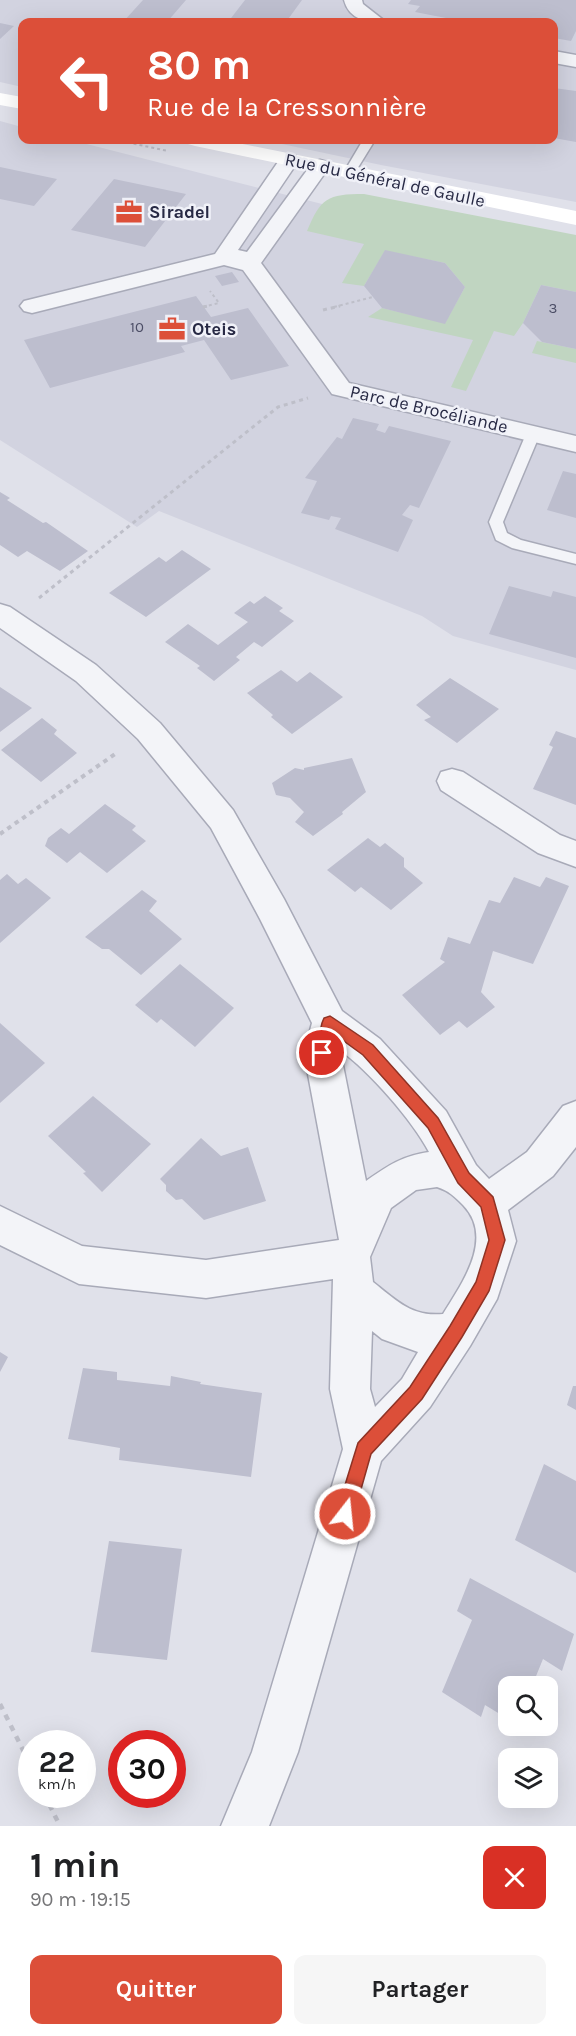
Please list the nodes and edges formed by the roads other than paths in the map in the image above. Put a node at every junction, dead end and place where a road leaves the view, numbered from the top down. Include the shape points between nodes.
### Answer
1 (353, 0) edge
2 (371, 18) edge
3 (558, 58) edge
4 (576, 61) edge
5 (0, 99) edge
6 (18, 102) edge
7 (214, 144) edge
8 (367, 144) edge
9 (289, 160) junction
10 (320, 166) junction
11 (350, 172) junction
12 (576, 218) edge
13 (237, 259) junction
14 (32, 306) dead end
15 (533, 434) junction
16 (576, 444) edge
17 (576, 559) edge
18 (5, 618) edge
19 (452, 781) dead end
20 (576, 854) edge
21 (330, 1023) junction
22 (576, 1118) edge
23 (475, 1190) junction
24 (0, 1225) edge
25 (355, 1262) junction
26 (456, 1332) junction
27 (364, 1449) junction
28 (245, 1826) edge

1 - 2 street via 355,7
3 - 4 street
5 - 6 main road
7 - 9 main road, Rue du Général de Gaulle
8 - 11 lane
9 - 10 main road, Rue du Général de Gaulle
9 - 13 street via 225,252
10 - 11 main road, Rue du Général de Gaulle
10 - 13 street via 254,258
11 - 12 main road, Rue du Général de Gaulle
13 - 14 street via 224,258
13 - 15 street, Parc de Brocéliande via 251,265 341,389
15 - 16 street, Parc de Brocéliande
15 - 17 lane via 496,522 501,536 517,544
18 - 21 street via 86,674 149,731 222,819
19 - 20 street via 549,844
21 - 23 street via 368,1050 433,1123
21 - 25 street via 322,1053
22 - 23 street via 540,1164
23 - 25 street via 437,1169 408,1173 377,1195
23 - 26 street via 497,1240 483,1285
24 - 25 street via 79,1265 206,1278
25 - 26 street via 396,1325 428,1335
25 - 27 street via 350,1389
26 - 27 street via 416,1393
27 - 28 street via 275,1752

